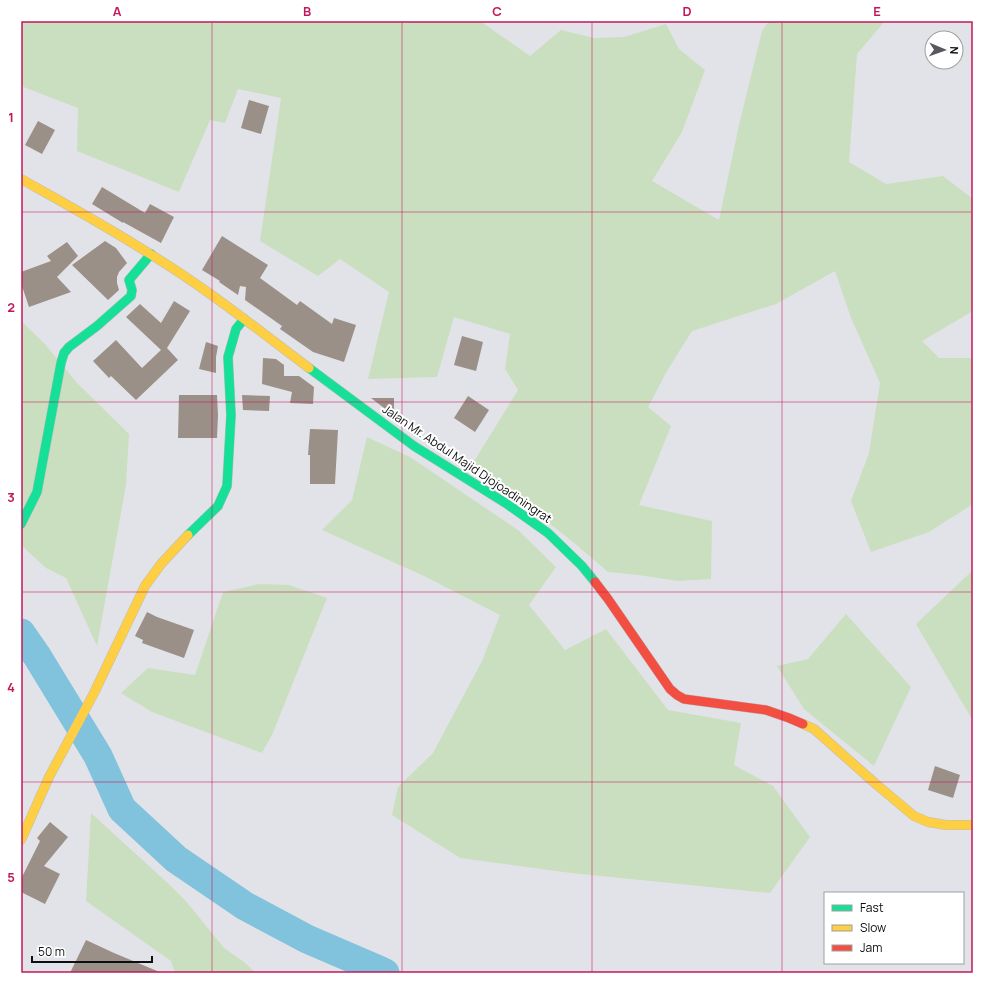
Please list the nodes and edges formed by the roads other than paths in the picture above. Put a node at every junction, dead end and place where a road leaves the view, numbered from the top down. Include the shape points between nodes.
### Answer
1 (21, 179) edge
2 (151, 254) junction
3 (244, 319) junction
4 (21, 524) edge
5 (973, 825) edge
6 (21, 840) edge

1 - 2 street, Jalan Mr. Abdul Majid Djojoadiningrat
2 - 3 street, Jalan Mr. Abdul Majid Djojoadiningrat
2 - 4 street via 129,280 133,291 131,296 64,353 36,492
3 - 5 street, Jalan Mr. Abdul Majid Djojoadiningrat via 414,446 548,533 608,599 670,689 677,695 684,699 766,710 789,718 814,729 914,816 946,825
3 - 6 street via 236,329 228,357 230,415 227,486 218,506 151,576 145,586 94,693 49,777

